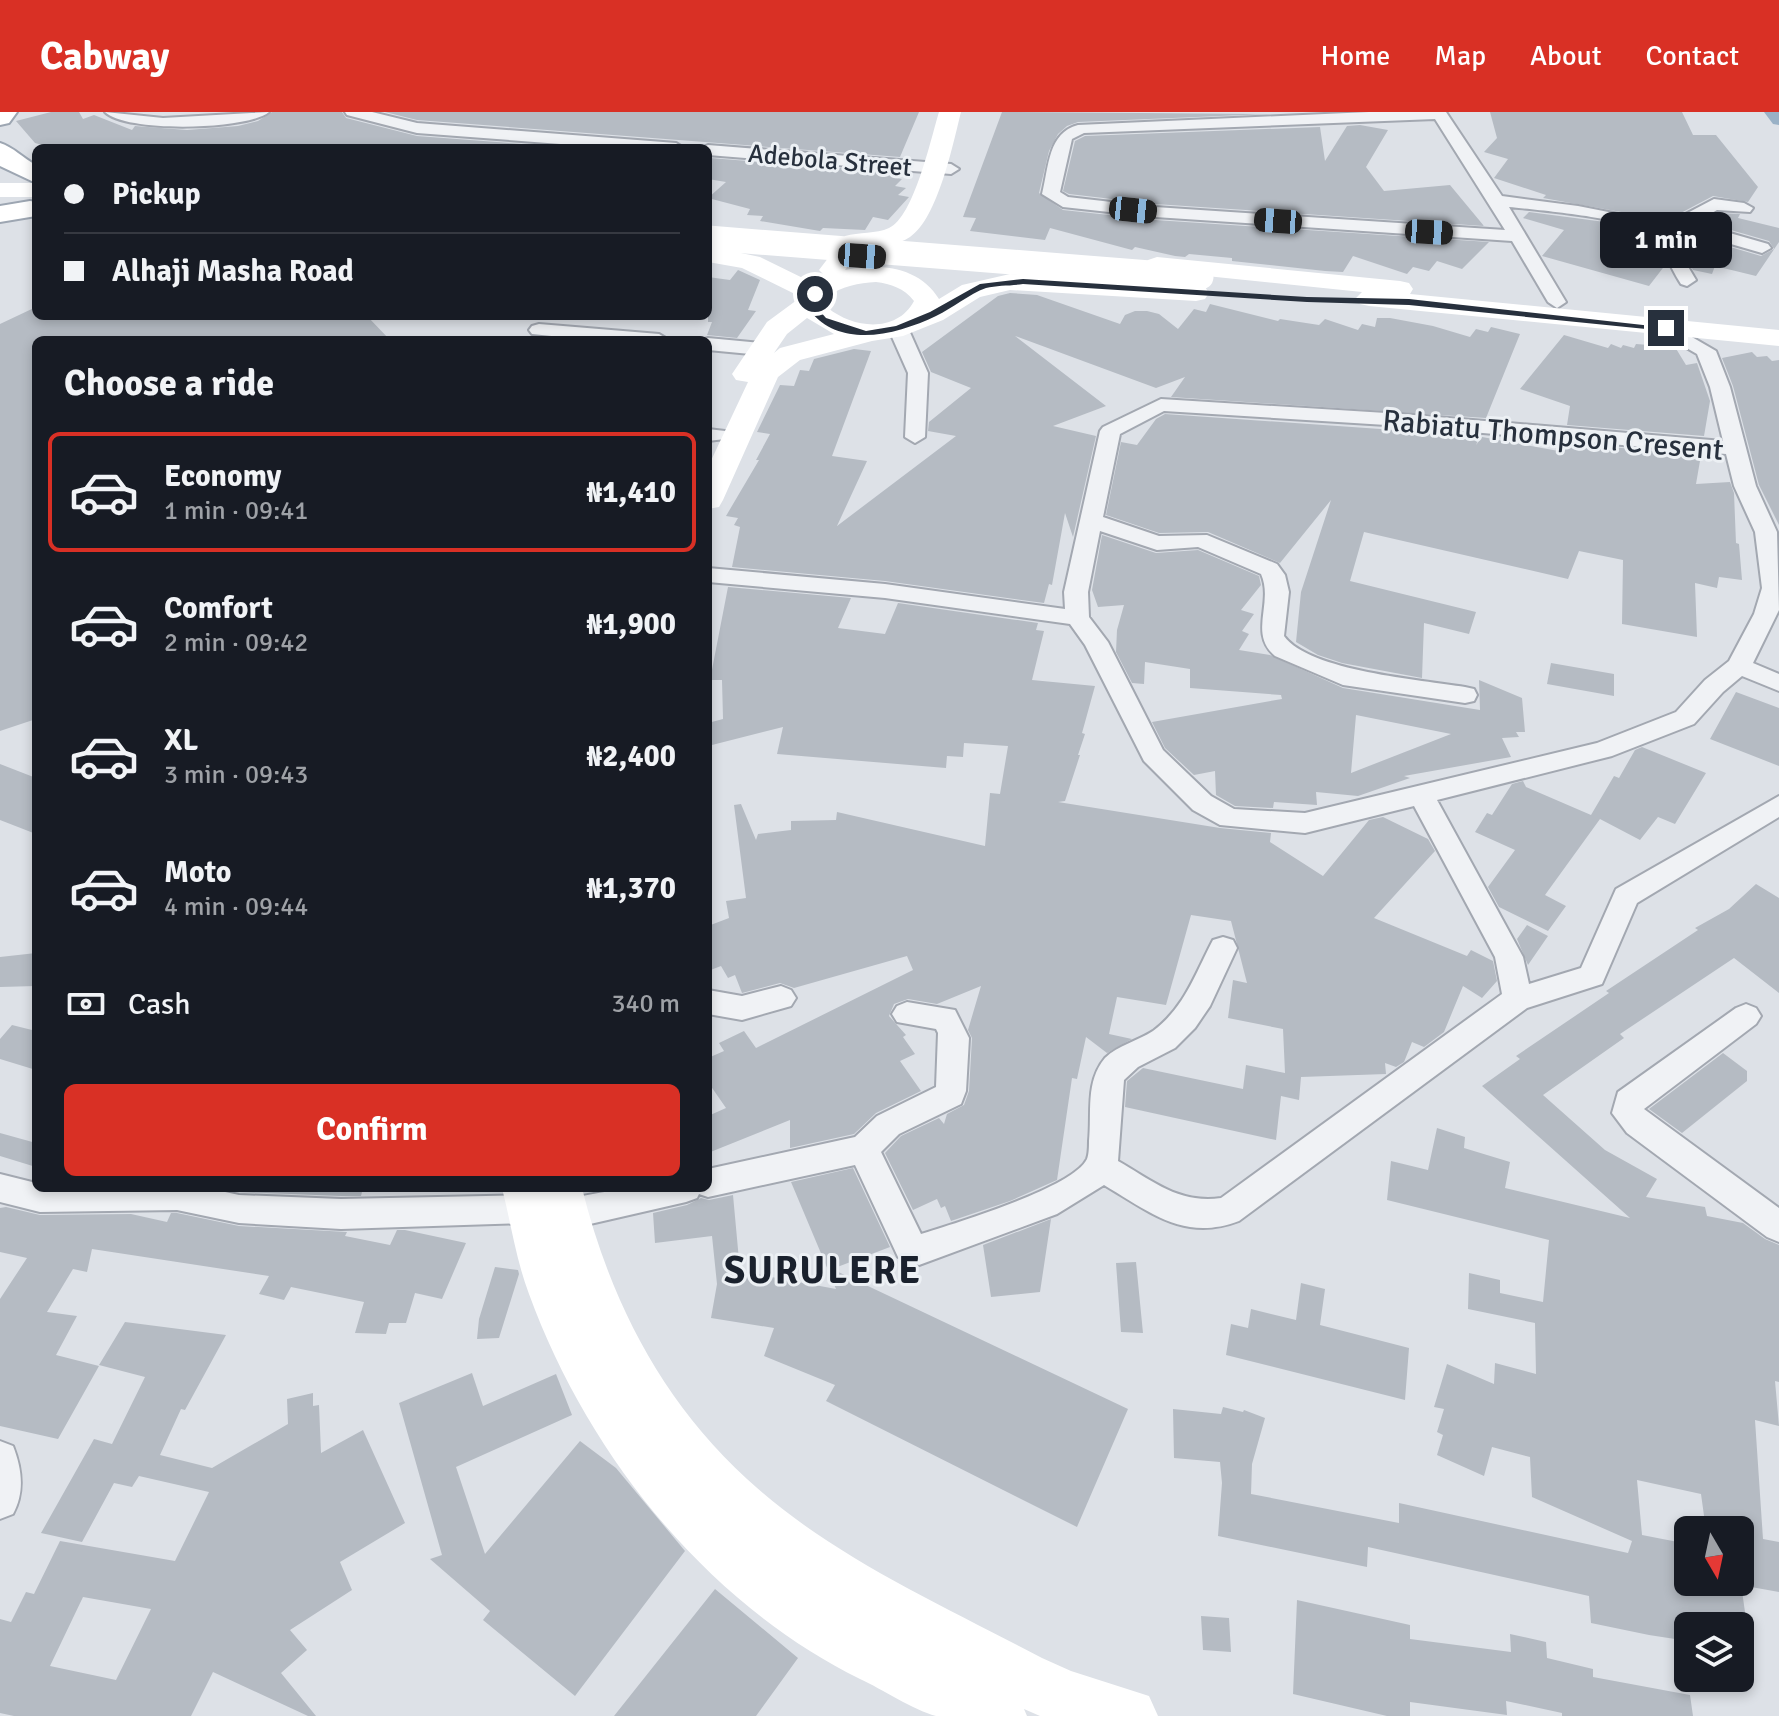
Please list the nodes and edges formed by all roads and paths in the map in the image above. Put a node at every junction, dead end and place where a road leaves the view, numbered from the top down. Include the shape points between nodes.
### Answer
1 (5, 112) edge
2 (113, 112) edge
3 (261, 112) edge
4 (353, 112) edge
5 (950, 112) edge
6 (970, 112) edge
7 (1438, 113) edge
8 (0, 118) edge
9 (617, 144) edge
10 (712, 150) edge
11 (0, 151) edge
12 (942, 169) junction
13 (32, 173) edge
14 (0, 190) edge
15 (1497, 201) junction
16 (32, 202) edge
17 (32, 203) edge
18 (1744, 208) dead end
19 (0, 211) edge
20 (1680, 224) junction
21 (1650, 225) junction
22 (712, 228) edge
23 (1518, 236) junction
24 (712, 241) edge
25 (854, 241) junction
26 (901, 244) junction
27 (1762, 248) dead end
28 (712, 255) edge
29 (1687, 280) dead end
30 (911, 282) junction
31 (818, 294) junction
32 (1404, 296) junction
33 (1557, 302) junction
34 (1779, 323) edge
35 (906, 325) junction
36 (1666, 328) junction
37 (540, 329) edge
38 (866, 334) junction
39 (1734, 334) junction
40 (616, 336) edge
41 (1779, 338) edge
42 (712, 344) edge
43 (761, 349) junction
44 (1706, 351) junction
45 (915, 437) dead end
46 (712, 441) edge
47 (1734, 448) junction
48 (712, 491) edge
49 (1094, 521) junction
50 (712, 575) edge
51 (1077, 618) junction
52 (1739, 666) junction
53 (1779, 683) edge
54 (1465, 695) dead end
55 (1422, 796) junction
56 (1779, 805) edge
57 (1223, 948) dead end
58 (781, 998) dead end
59 (1517, 999) junction
60 (712, 1003) edge
61 (907, 1014) dead end
62 (1746, 1016) dead end
63 (864, 1149) junction
64 (1100, 1167) junction
65 (712, 1182) edge
66 (0, 1188) edge
67 (639, 1192) edge
68 (544, 1200) edge
69 (1779, 1227) edge
70 (0, 1459) edge
71 (0, 1501) edge
72 (1100, 1709) edge
73 (998, 1716) edge

1 - 8 main road
2 - 3 street via 133,121 156,122
4 - 9 street via 417,128
5 - 12 street
6 - 12 street
7 - 15 street
7 - 23 street via 1084,128 1064,138 1051,194 1063,202 1155,212
10 - 12 street, Adebola Street
11 - 13 main road
12 - 25 street via 905,229
12 - 26 street via 933,222
14 - 16 street
15 - 21 street
15 - 23 street
17 - 19 main road
18 - 20 street via 1714,204
20 - 21 street
20 - 27 street
21 - 29 street via 1668,244
22 - 25 street
23 - 33 street
24 - 32 street, bridge
25 - 26 street
25 - 31 street
26 - 30 street via 885,266
26 - 32 street via 1325,280
28 - 31 street via 755,262
30 - 31 street via 857,275
30 - 35 street via 927,301 924,312
31 - 38 street via 815,311 823,320
31 - 43 street via 777,328
32 - 33 street
32 - 35 street via 1010,282 971,291
32 - 36 street
33 - 34 street
35 - 38 street
35 - 45 street via 918,373
36 - 39 street
36 - 44 street
37 - 40 street
38 - 48 street via 790,354 766,373
39 - 41 street
39 - 44 street
42 - 43 street
43 - 46 street
44 - 47 street
47 - 49 street, Rabiatu Thompson Cresent via 1161,405 1110,431
47 - 52 street, Rabiatu Thompson Cresent via 1766,532 1774,588
49 - 51 street, Rabiatu Thompson Cresent via 1076,592
49 - 54 street via 1157,543 1199,540 1269,569 1277,585 1275,643 1330,673
50 - 51 street via 885,591
51 - 55 street, Rabiatu Thompson Cresent via 1096,642 1153,755 1202,803 1229,818 1305,823
52 - 53 street
52 - 55 street, Rabiatu Thompson Cresent via 1685,718 1603,750
55 - 59 street via 1509,957
56 - 59 street via 1626,896 1592,976
57 - 64 street via 1187,1018 1164,1039 1118,1064 1108,1079
58 - 60 street via 742,1008
59 - 64 street via 1228,1211 1179,1212
61 - 63 street via 945,1018 951,1026 957,1041 950,1070 954,1083 950,1095 888,1125
62 - 69 street via 1629,1101 1628,1113
63 - 64 street via 910,1246 919,1250 1050,1201 1083,1184
63 - 65 street
66 - 68 street via 40,1198 153,1195 239,1209 341,1214
67 - 68 street
68 - 72 street via 641,1391 706,1477 747,1513 878,1600
68 - 73 street via 552,1292 583,1361 641,1457 757,1578 839,1639
70 - 71 street

